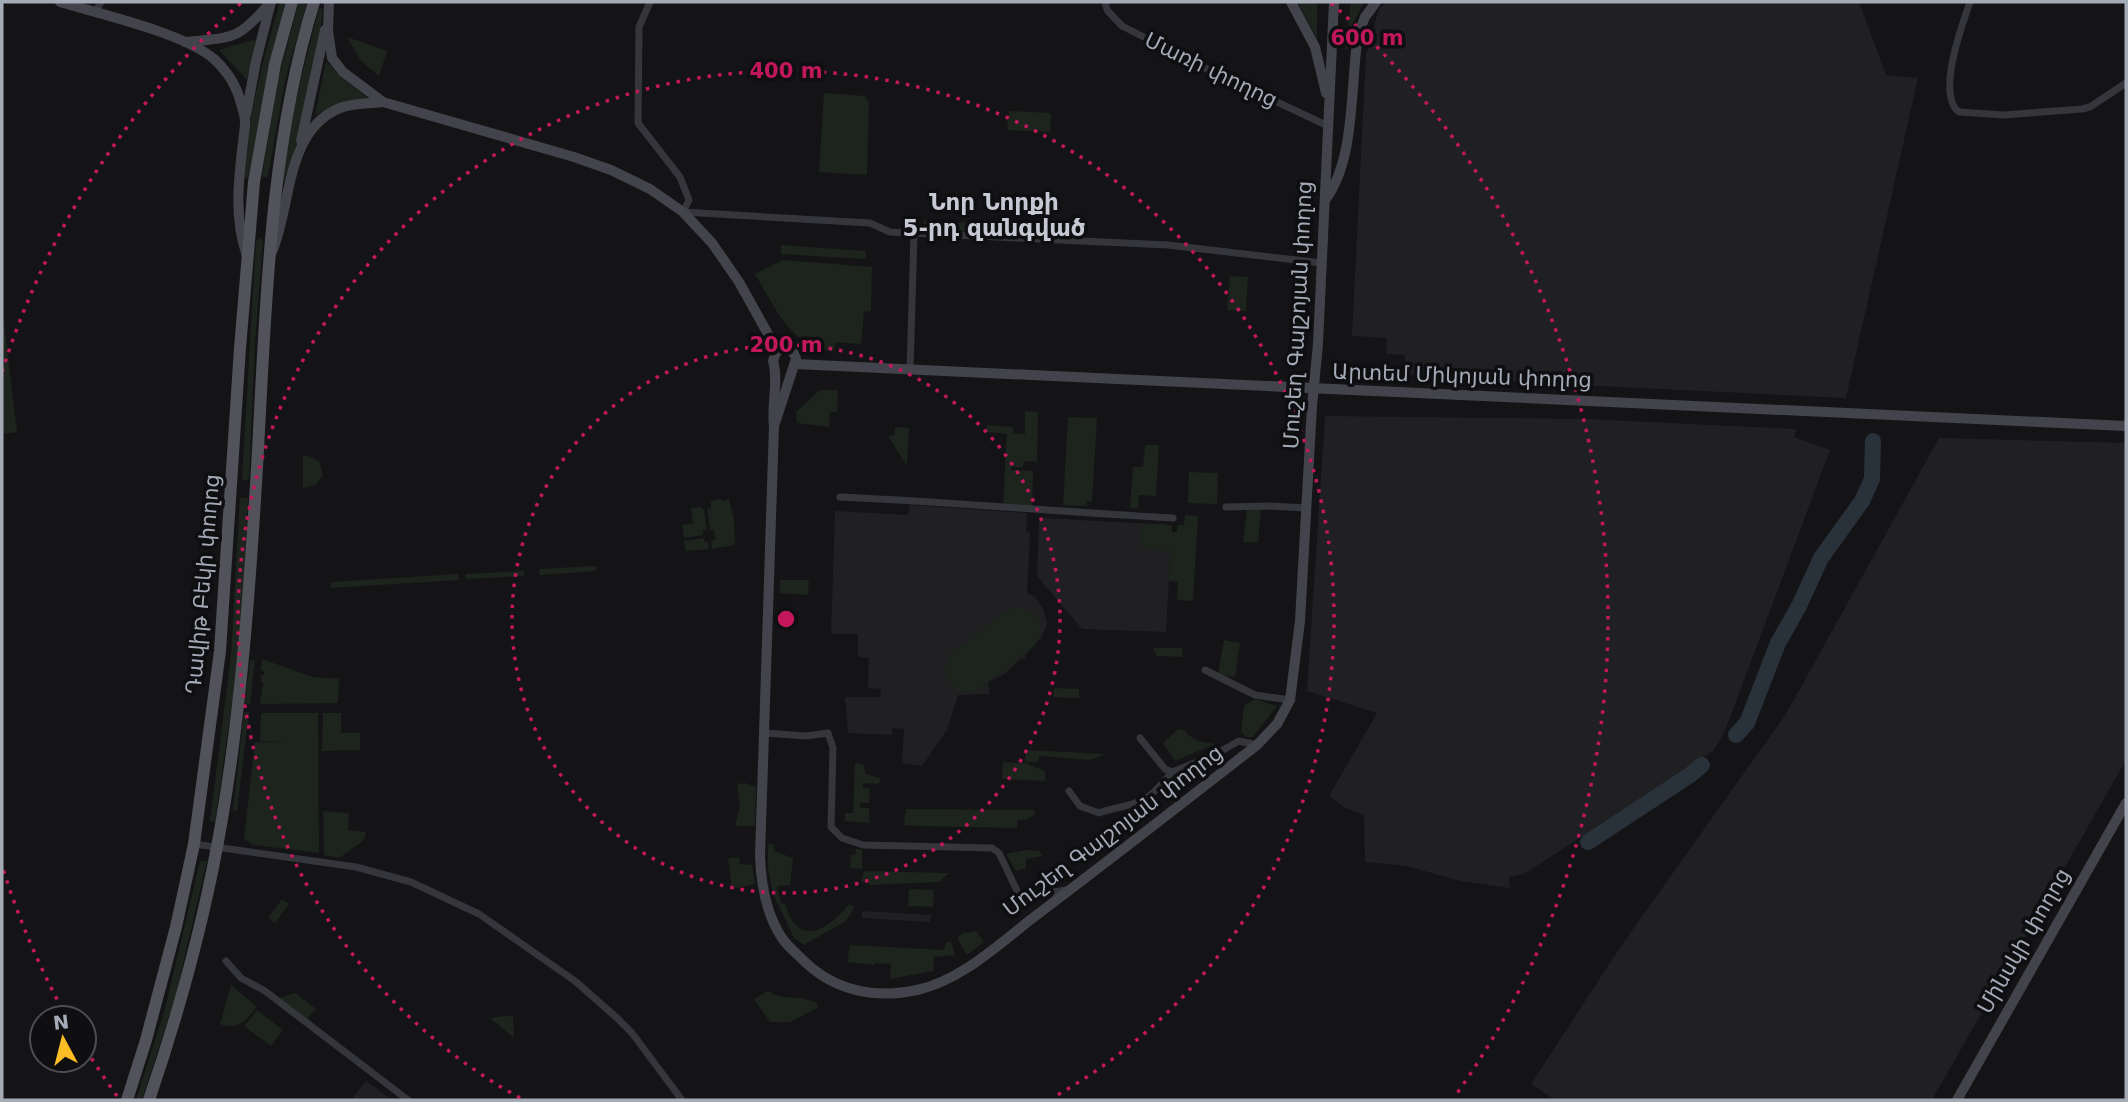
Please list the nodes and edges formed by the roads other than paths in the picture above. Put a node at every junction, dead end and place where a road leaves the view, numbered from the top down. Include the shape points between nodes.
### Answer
1 (60, 2) edge
2 (101, 2) edge
3 (271, 2) edge
4 (292, 2) edge
5 (314, 2) edge
6 (329, 2) edge
7 (650, 2) edge
8 (1105, 2) edge
9 (1292, 2) edge
10 (1334, 2) edge
11 (1376, 2) edge
12 (1970, 2) edge
13 (95, 13) junction
14 (327, 18) junction
15 (185, 42) junction
16 (2126, 83) edge
17 (383, 102) junction
18 (1329, 104) junction
19 (245, 120) junction
20 (1328, 126) junction
21 (300, 147) junction
22 (1325, 200) junction
23 (683, 212) junction
24 (249, 230) junction
25 (272, 233) junction
26 (914, 234) junction
27 (247, 256) junction
28 (270, 258) junction
29 (1322, 263) junction
30 (778, 350) junction
31 (793, 367) junction
32 (775, 368) junction
33 (909, 370) junction
34 (1313, 389) junction
35 (774, 426) junction
36 (2126, 426) edge
37 (231, 486) junction
38 (256, 486) junction
39 (840, 497) dead end
40 (1226, 507) dead end
41 (1306, 508) junction
42 (1172, 518) dead end
43 (1205, 670) dead end
44 (1290, 700) junction
45 (764, 733) junction
46 (1140, 738) dead end
47 (1257, 745) junction
48 (1172, 772) junction
49 (1069, 791) dead end
50 (2126, 803) edge
51 (194, 844) junction
52 (217, 848) junction
53 (1071, 889) junction
54 (226, 961) dead end
55 (127, 1100) edge
56 (149, 1100) edge
57 (408, 1100) edge
58 (682, 1100) edge
59 (1957, 1100) edge

1 - 13 main road
2 - 13 street
3 - 15 main road via 238,34
3 - 19 main road
4 - 24 main road, Դավիթ Բեկի փողոց via 275,64
5 - 25 main road via 281,149
6 - 14 main road
7 - 23 street via 639,27 638,123 680,177 689,200
8 - 20 street, Մառի փողոց via 1122,26
9 - 18 main road via 1315,47
10 - 18 main road, Մուշեղ Գալշոյան փողոց
11 - 22 main road via 1358,35 1344,162
12 - 16 street via 1956,44 1949,90 1950,103 1959,111 2003,115 2082,109
13 - 15 main road
14 - 17 main road via 332,58 342,72
14 - 21 main road
15 - 19 main road via 224,69 237,88
17 - 21 main road via 343,107 319,119
17 - 23 main road via 611,170
18 - 20 main road, Մուշեղ Գալշոյան փողոց
19 - 27 main road via 237,197 240,237
20 - 22 main road, Մուշեղ Գալշոյան փողոց
21 - 28 main road
22 - 29 main road, Մուշեղ Գալշոյան փողոց
23 - 26 street via 870,223 890,233
23 - 30 main road via 739,282
24 - 25 main road via 262,223
24 - 27 main road, Դավիթ Բեկի փողոց
25 - 28 main road
26 - 29 street via 1168,246
26 - 33 street
27 - 37 main road, Դավիթ Բեկի փողոց
28 - 38 main road
29 - 34 main road, Մուշեղ Գալշոյան փողոց
30 - 31 main road via 792,351
30 - 32 main road
31 - 32 main road via 781,372
31 - 33 main road, Արտեմ Միկոյան փողոց
31 - 35 main road, Մուշեղ Գալշոյան փողոց
32 - 35 main road, Մուշեղ Գալշոյան փողոց
33 - 34 main road, Արտեմ Միկոյան փողոց
34 - 36 main road, Արտեմ Միկոյան փողոց
34 - 41 main road, Մուշեղ Գալշոյան փողոց
35 - 45 main road, Մուշեղ Գալշոյան փողոց
37 - 38 main road via 242,493
37 - 51 main road, Դավիթ Բեկի փողոց via 220,651
38 - 52 main road via 244,654
39 - 42 street
40 - 41 street
41 - 44 main road, Մուշեղ Գալշոյան փողոց
43 - 44 street via 1255,695
44 - 47 main road, Մուշեղ Գալշոյան փողոց via 1277,724
45 - 53 street via 828,733 832,748 831,827 842,838 863,845 992,848 999,853 1020,897
45 - 53 main road, Մուշեղ Գալշոյան փողոց via 760,856 767,903 782,938 829,980 847,989 879,992 917,990 937,983 968,966
46 - 48 street
47 - 48 street via 1239,741
47 - 53 main road, Մուշեղ Գալշոյան փողոց
48 - 49 street via 1140,802 1099,813 1080,806
50 - 59 main road, Մինսկի փողոց
51 - 52 street
51 - 55 main road, Դավիթ Բեկի փողոց via 176,927
52 - 56 main road via 168,1044
52 - 58 street via 356,867 411,882 478,914 575,981 612,1013
54 - 57 street via 242,978

